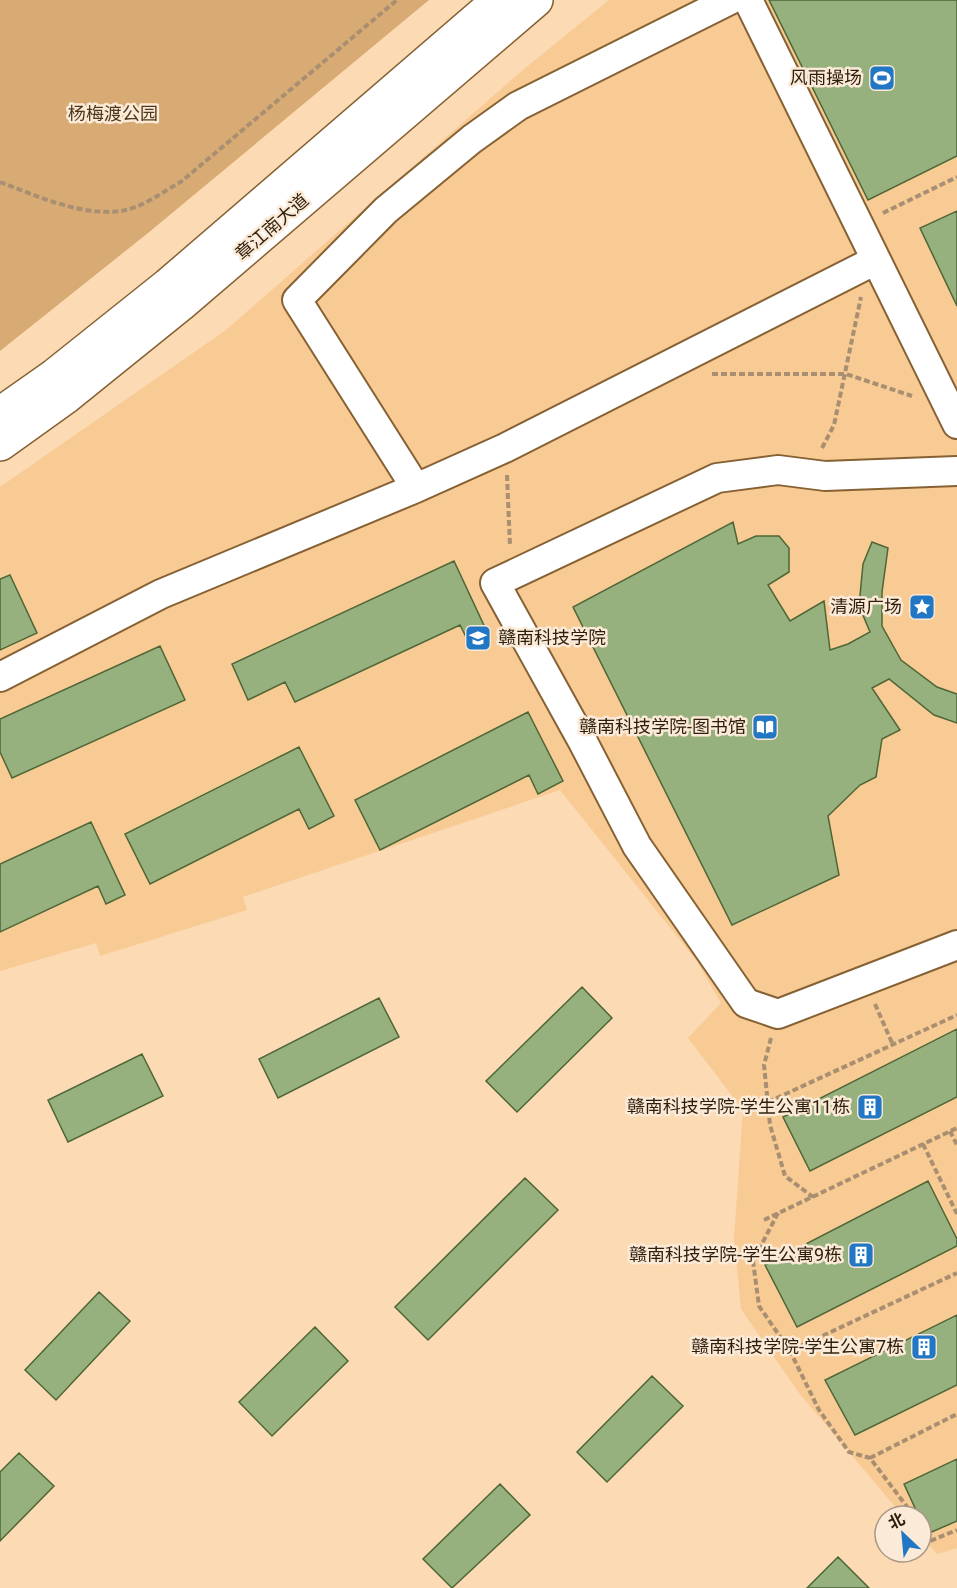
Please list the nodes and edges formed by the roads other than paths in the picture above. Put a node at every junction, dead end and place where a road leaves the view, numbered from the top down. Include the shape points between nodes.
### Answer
1 (499, 0) edge
2 (536, 0) edge
3 (748, 1) edge
4 (876, 260) junction
5 (0, 414) edge
6 (957, 424) edge
7 (0, 444) edge
8 (957, 471) edge
9 (416, 488) junction
10 (0, 677) edge
11 (957, 945) edge

1 - 5 main road, 章江南大道 via 168,285
2 - 7 main road, 章江南大道 via 181,304 67,396
3 - 4 street
3 - 9 street via 509,113 386,210 297,300
4 - 6 street
4 - 9 street via 506,448
8 - 11 street via 825,476 778,470 717,478 495,583 637,846 746,1003 778,1014
9 - 10 street via 161,594

